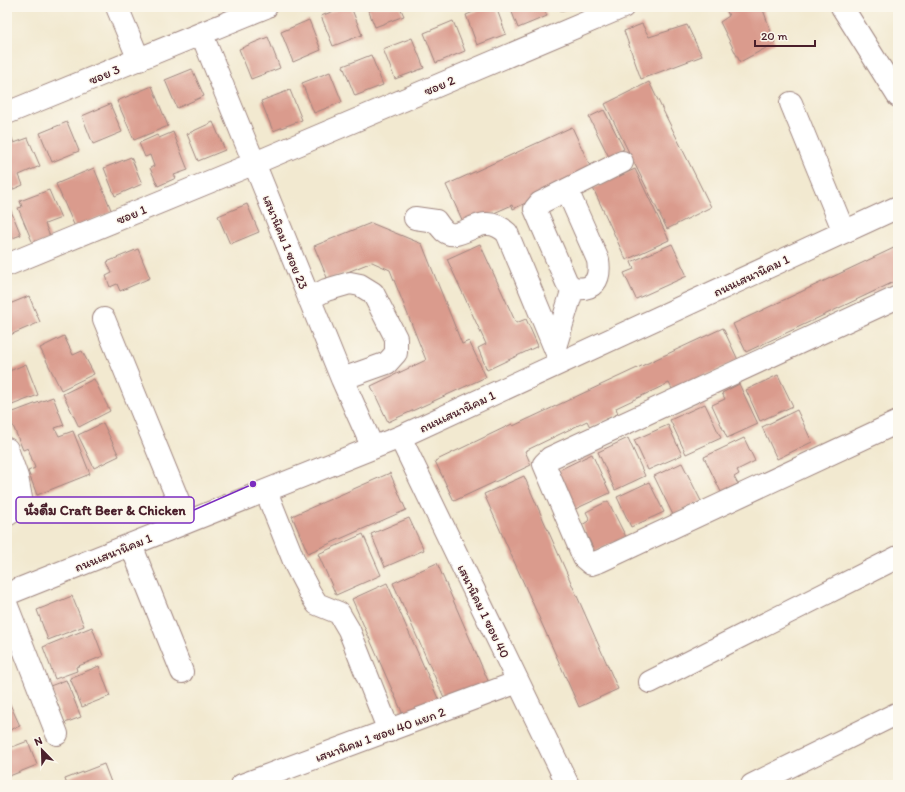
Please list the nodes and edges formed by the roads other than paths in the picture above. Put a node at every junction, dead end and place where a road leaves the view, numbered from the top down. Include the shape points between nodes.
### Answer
1 (117, 7) edge
2 (266, 7) edge
3 (623, 7) edge
4 (842, 7) edge
5 (202, 35) junction
6 (139, 60) junction
7 (898, 96) edge
8 (790, 103) dead end
9 (7, 113) edge
10 (622, 162) dead end
11 (255, 163) junction
12 (567, 190) junction
13 (898, 207) edge
14 (414, 218) dead end
15 (844, 232) junction
16 (7, 265) edge
17 (573, 288) junction
18 (898, 297) edge
19 (309, 299) junction
20 (104, 319) dead end
21 (558, 355) junction
22 (342, 379) junction
23 (898, 422) edge
24 (400, 437) junction
25 (373, 448) junction
26 (7, 449) edge
27 (266, 491) junction
28 (7, 515) edge
29 (187, 522) junction
30 (131, 545) junction
31 (898, 557) edge
32 (7, 594) edge
33 (7, 606) edge
34 (182, 672) dead end
35 (518, 682) junction
36 (650, 682) dead end
37 (898, 713) edge
38 (389, 731) junction
39 (57, 734) dead end
40 (242, 785) edge
41 (568, 785) edge
42 (752, 785) edge

1 - 6 street
2 - 5 street, ซอย 3
3 - 11 street, ซอย 2
4 - 7 street
5 - 6 street, ซอย 3
5 - 11 street, เสนานิคม 1 ซอย 23
6 - 9 street, ซอย 3
8 - 15 street
10 - 12 street
11 - 16 street, ซอย 1
11 - 19 street, เสนานิคม 1 ซอย 23
12 - 17 street via 600,270 599,277 589,286 582,289
12 - 17 street via 540,202 535,208 567,283
13 - 15 street, ถนนเสนานิคม 1
14 - 21 street via 436,221 444,231 453,234 486,222 500,226 507,233
15 - 21 street, ถนนเสนานิคม 1
17 - 21 street
18 - 23 street via 550,458 544,464 584,558 591,564
19 - 22 street, เสนานิคม 1 ซอย 23
19 - 22 street via 350,282 360,285 373,293 396,338 396,353 387,362
20 - 29 street
21 - 24 street, ถนนเสนานิคม 1
22 - 25 street, เสนานิคม 1 ซอย 23
24 - 25 street, ถนนเสนานิคม 1
24 - 35 street, เสนานิคม 1 ซอย 40
25 - 27 street, ถนนเสนานิคม 1
26 - 28 street via 21,498 13,512
27 - 29 street, ถนนเสนานิคม 1
27 - 38 street via 296,566 310,593 317,604 340,613 349,630
29 - 30 street, ถนนเสนานิคม 1
30 - 32 street, ถนนเสนานิคม 1
30 - 34 street
31 - 36 street
33 - 39 street
35 - 38 street, เสนานิคม 1 ซอย 40 แยก 2
35 - 41 street, เสนานิคม 1 ซอย 40
37 - 42 street
38 - 40 street, เสนานิคม 1 ซอย 40 แยก 2

